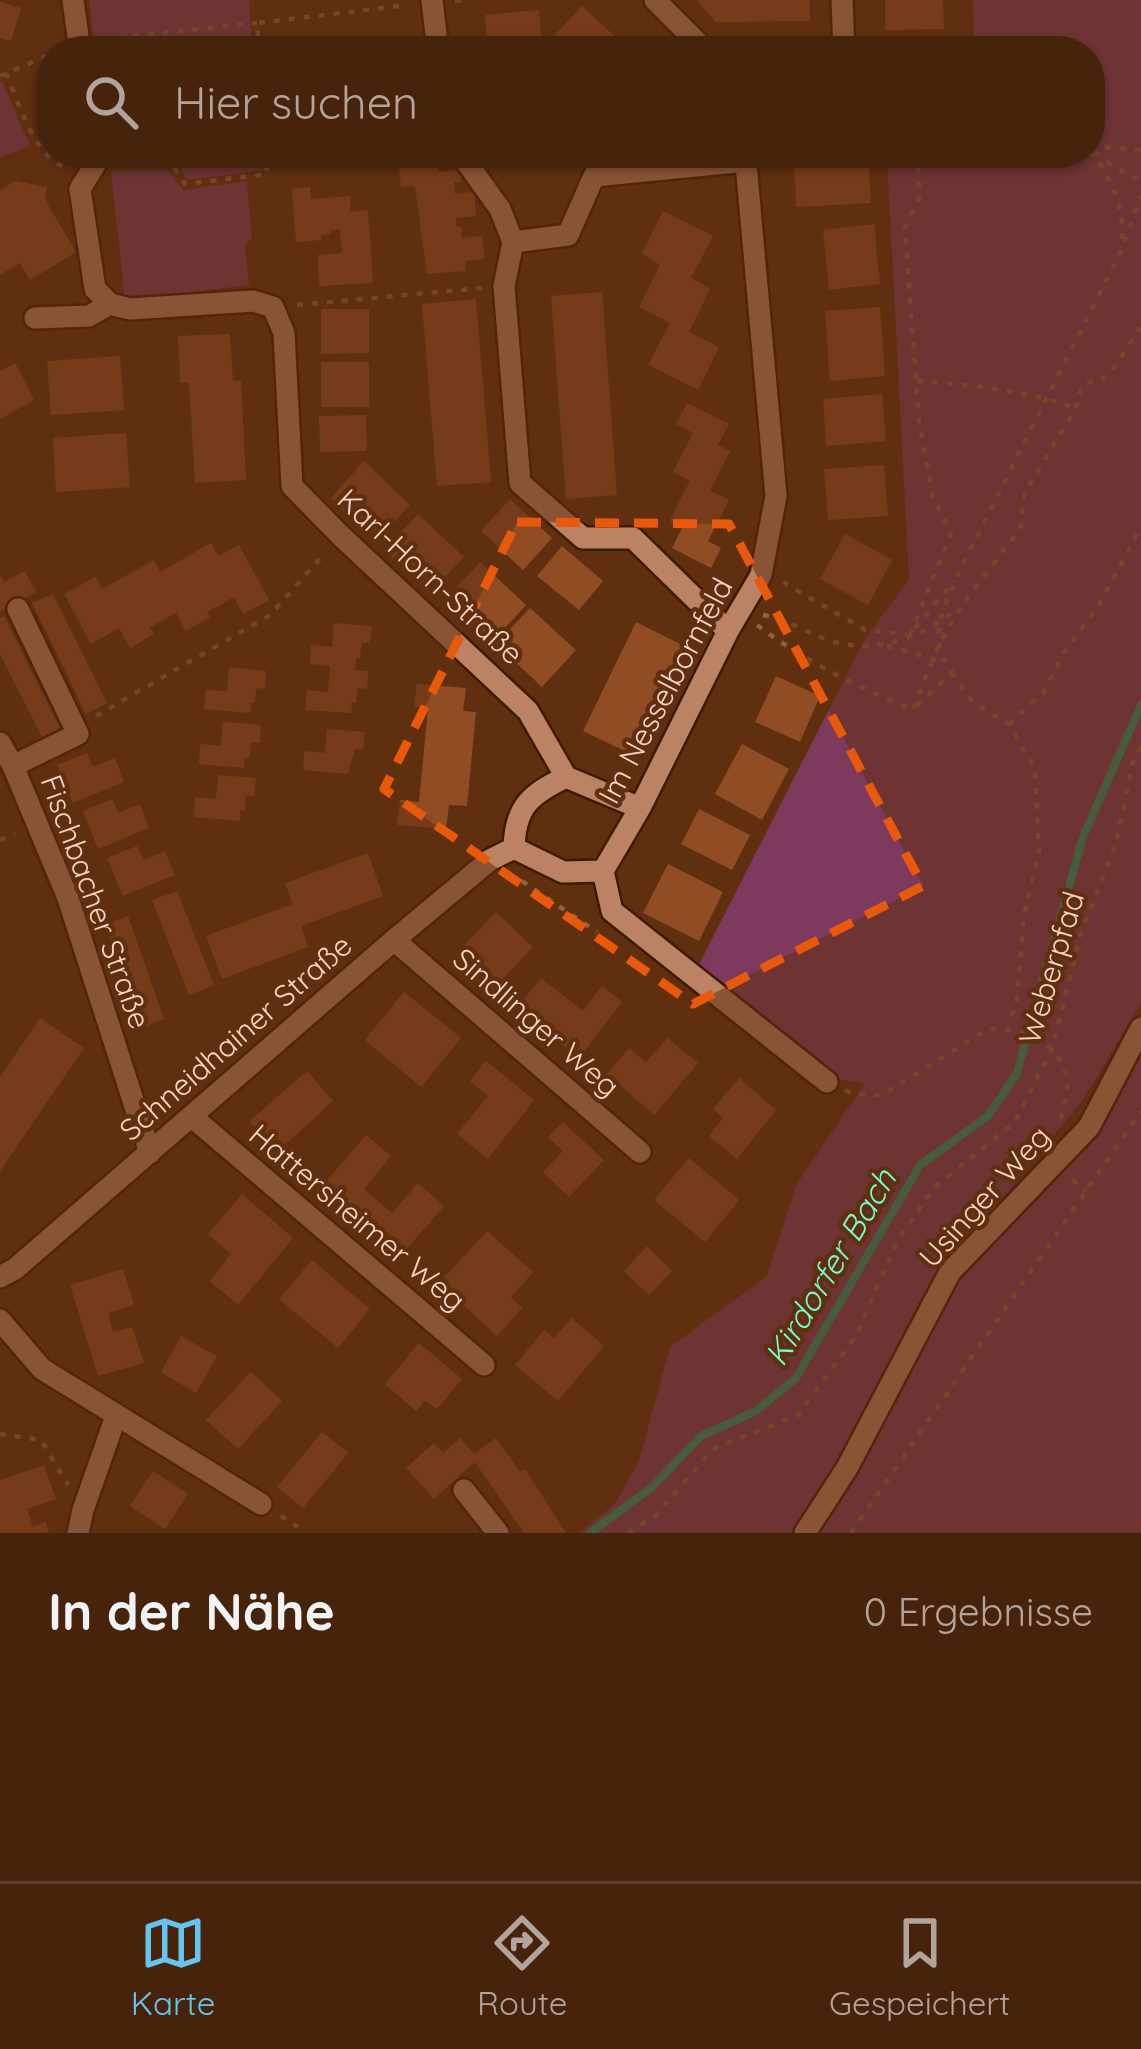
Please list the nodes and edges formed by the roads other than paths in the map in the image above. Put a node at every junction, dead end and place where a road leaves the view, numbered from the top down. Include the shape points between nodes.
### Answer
1 (73, 0) edge
2 (655, 0) edge
3 (842, 0) edge
4 (432, 1) edge
5 (78, 36) edge
6 (436, 36) edge
7 (691, 36) edge
8 (843, 36) edge
9 (90, 168) edge
10 (471, 168) edge
11 (658, 168) edge
12 (746, 168) edge
13 (513, 242) junction
14 (110, 304) junction
15 (35, 318) dead end
16 (18, 609) dead end
17 (734, 621) junction
18 (0, 743) edge
19 (13, 766) junction
20 (566, 777) junction
21 (640, 808) junction
22 (514, 848) junction
23 (603, 871) junction
24 (394, 940) junction
25 (1141, 1028) edge
26 (827, 1082) dead end
27 (191, 1116) junction
28 (640, 1152) dead end
29 (150, 1153) junction
30 (0, 1277) edge
31 (0, 1320) edge
32 (484, 1365) dead end
33 (116, 1416) junction
34 (464, 1490) dead end
35 (261, 1504) dead end
36 (80, 1522) edge
37 (498, 1533) edge
38 (805, 1533) edge

1 - 5 street
2 - 7 street
3 - 8 street
4 - 6 street
9 - 14 street via 80,189 95,290
10 - 13 street
11 - 13 street via 594,176 568,236
12 - 17 street, Im Nesselbornfeld via 776,496 760,575
13 - 17 street via 504,286 520,483 583,538 633,538
14 - 15 street via 89,316
14 - 20 street, Karl-Horn-Straße via 273,307 284,333 292,486 528,711
16 - 19 street via 78,734
17 - 21 street, Im Nesselbornfeld
18 - 19 street, Fischbacher Straße
19 - 29 street, Fischbacher Straße via 68,898
20 - 21 street
20 - 22 street via 536,792 514,824
21 - 23 street, Im Nesselbornfeld
22 - 23 street via 563,872
22 - 24 street, Schneidhainer Straße
23 - 26 street via 612,911
24 - 27 street, Schneidhainer Straße
24 - 28 street, Sindlinger Weg
25 - 38 street, Usinger Weg via 1089,1127 950,1272
27 - 29 street, Schneidhainer Straße
27 - 32 street, Hattersheimer Weg
29 - 30 street, Schneidhainer Straße
31 - 33 street via 42,1369
33 - 35 street
33 - 36 street
34 - 37 street

